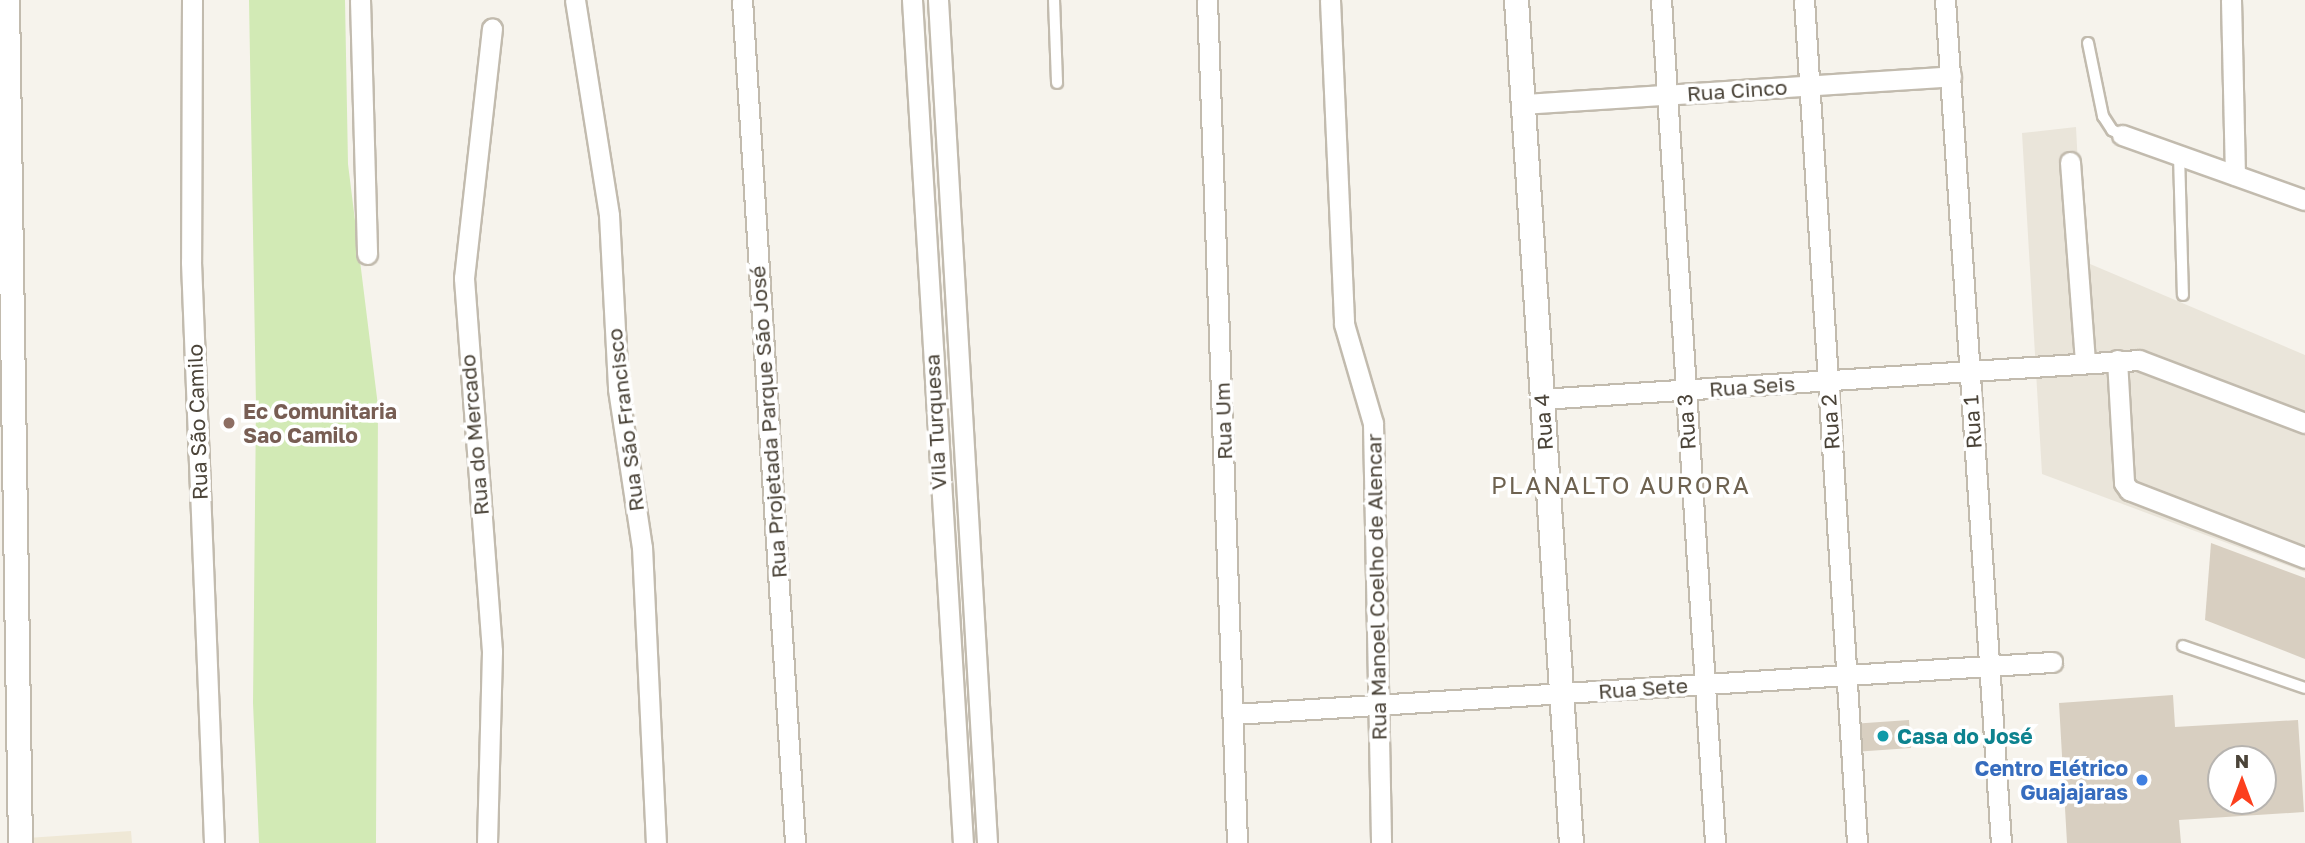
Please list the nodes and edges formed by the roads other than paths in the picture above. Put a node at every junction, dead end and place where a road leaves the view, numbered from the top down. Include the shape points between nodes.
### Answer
1 (7, 0) edge
2 (192, 0) edge
3 (360, 0) edge
4 (575, 0) edge
5 (742, 0) edge
6 (912, 0) edge
7 (938, 0) edge
8 (1054, 0) edge
9 (1207, 0) edge
10 (1330, 0) edge
11 (1516, 0) edge
12 (1661, 0) edge
13 (1804, 0) edge
14 (1945, 0) edge
15 (2231, 0) edge
16 (492, 29) dead end
17 (2088, 43) dead end
18 (1951, 76) junction
19 (1057, 83) dead end
20 (1808, 86) junction
21 (1667, 94) junction
22 (1523, 104) junction
23 (947, 132) junction
24 (919, 133) junction
25 (5, 135) edge
26 (2122, 135) joint
27 (2179, 155) junction
28 (2070, 163) dead end
29 (2235, 176) junction
30 (2305, 200) edge
31 (367, 254) dead end
32 (2183, 295) dead end
33 (2117, 360) junction
34 (2085, 362) junction
35 (1969, 372) junction
36 (7, 381) edge
37 (1827, 381) junction
38 (1684, 390) junction
39 (1541, 399) junction
40 (2305, 423) edge
41 (962, 440) junction
42 (936, 441) junction
43 (2305, 558) edge
44 (2183, 646) dead end
45 (2052, 662) dead end
46 (1988, 666) junction
47 (1848, 675) junction
48 (1704, 684) junction
49 (2305, 688) edge
50 (1562, 693) junction
51 (1379, 704) junction
52 (1234, 713) junction
53 (981, 750) junction
54 (957, 752) junction
55 (20, 843) edge
56 (214, 843) edge
57 (487, 843) edge
58 (656, 843) edge
59 (795, 843) edge
60 (963, 843) edge
61 (987, 843) edge
62 (1237, 843) edge
63 (1381, 843) edge
64 (1571, 843) edge
65 (1715, 843) edge
66 (1857, 843) edge
67 (2001, 843) edge

1 - 25 street
2 - 56 street, Rua São Camilo via 191,262
3 - 31 street
4 - 58 street, Rua São Francisco via 609,215 618,389 642,547
5 - 59 street, Rua Projetada Parque São José
6 - 24 street, Vila Turquesa
7 - 23 street, Vila Turquesa
8 - 19 lane
9 - 52 street, Rua Um
10 - 51 street, Rua Manoel Coelho de Alencar via 1344,324 1373,423
11 - 22 street, Rua 4
12 - 21 street, Rua 3
13 - 20 street, Rua 2
14 - 18 street, Rua 1
15 - 29 street
16 - 57 street, Rua do Mercado via 466,228 464,278 492,651
17 - 26 lane via 2104,116 2112,130
18 - 20 street, Rua Cinco
18 - 35 street, Rua 1
20 - 21 street, Rua Cinco
20 - 37 street, Rua 2
21 - 22 street, Rua Cinco
21 - 38 street, Rua 3
22 - 39 street, Rua 4
23 - 24 street
23 - 41 street, Vila Turquesa
24 - 42 street, Vila Turquesa
25 - 36 street
26 - 27 street
27 - 29 street
27 - 32 lane
28 - 34 street
29 - 30 street
33 - 34 street, Rua Seis
33 - 40 street, Rua Seis via 2158,364
33 - 43 street via 2124,483 2129,490
34 - 35 street, Rua Seis
35 - 37 street, Rua Seis
35 - 46 street, Rua 1
36 - 55 street
37 - 38 street, Rua Seis
37 - 47 street, Rua 2
38 - 39 street, Rua Seis
38 - 48 street, Rua 3
39 - 50 street, Rua 4
41 - 42 street
41 - 53 street, Vila Turquesa
42 - 54 street, Vila Turquesa
44 - 49 lane
45 - 46 street, Rua Sete
46 - 47 street, Rua Sete
46 - 67 street, Rua 1
47 - 48 street, Rua Sete
47 - 66 street, Rua 2
48 - 50 street, Rua Sete
48 - 65 street, Rua 3
50 - 51 street, Rua Sete
50 - 64 street, Rua 4
51 - 52 street, Rua Sete
51 - 63 street, Rua Manoel Coelho de Alencar
52 - 62 street, Rua Um
53 - 54 street
53 - 61 street, Vila Turquesa
54 - 60 street, Vila Turquesa

